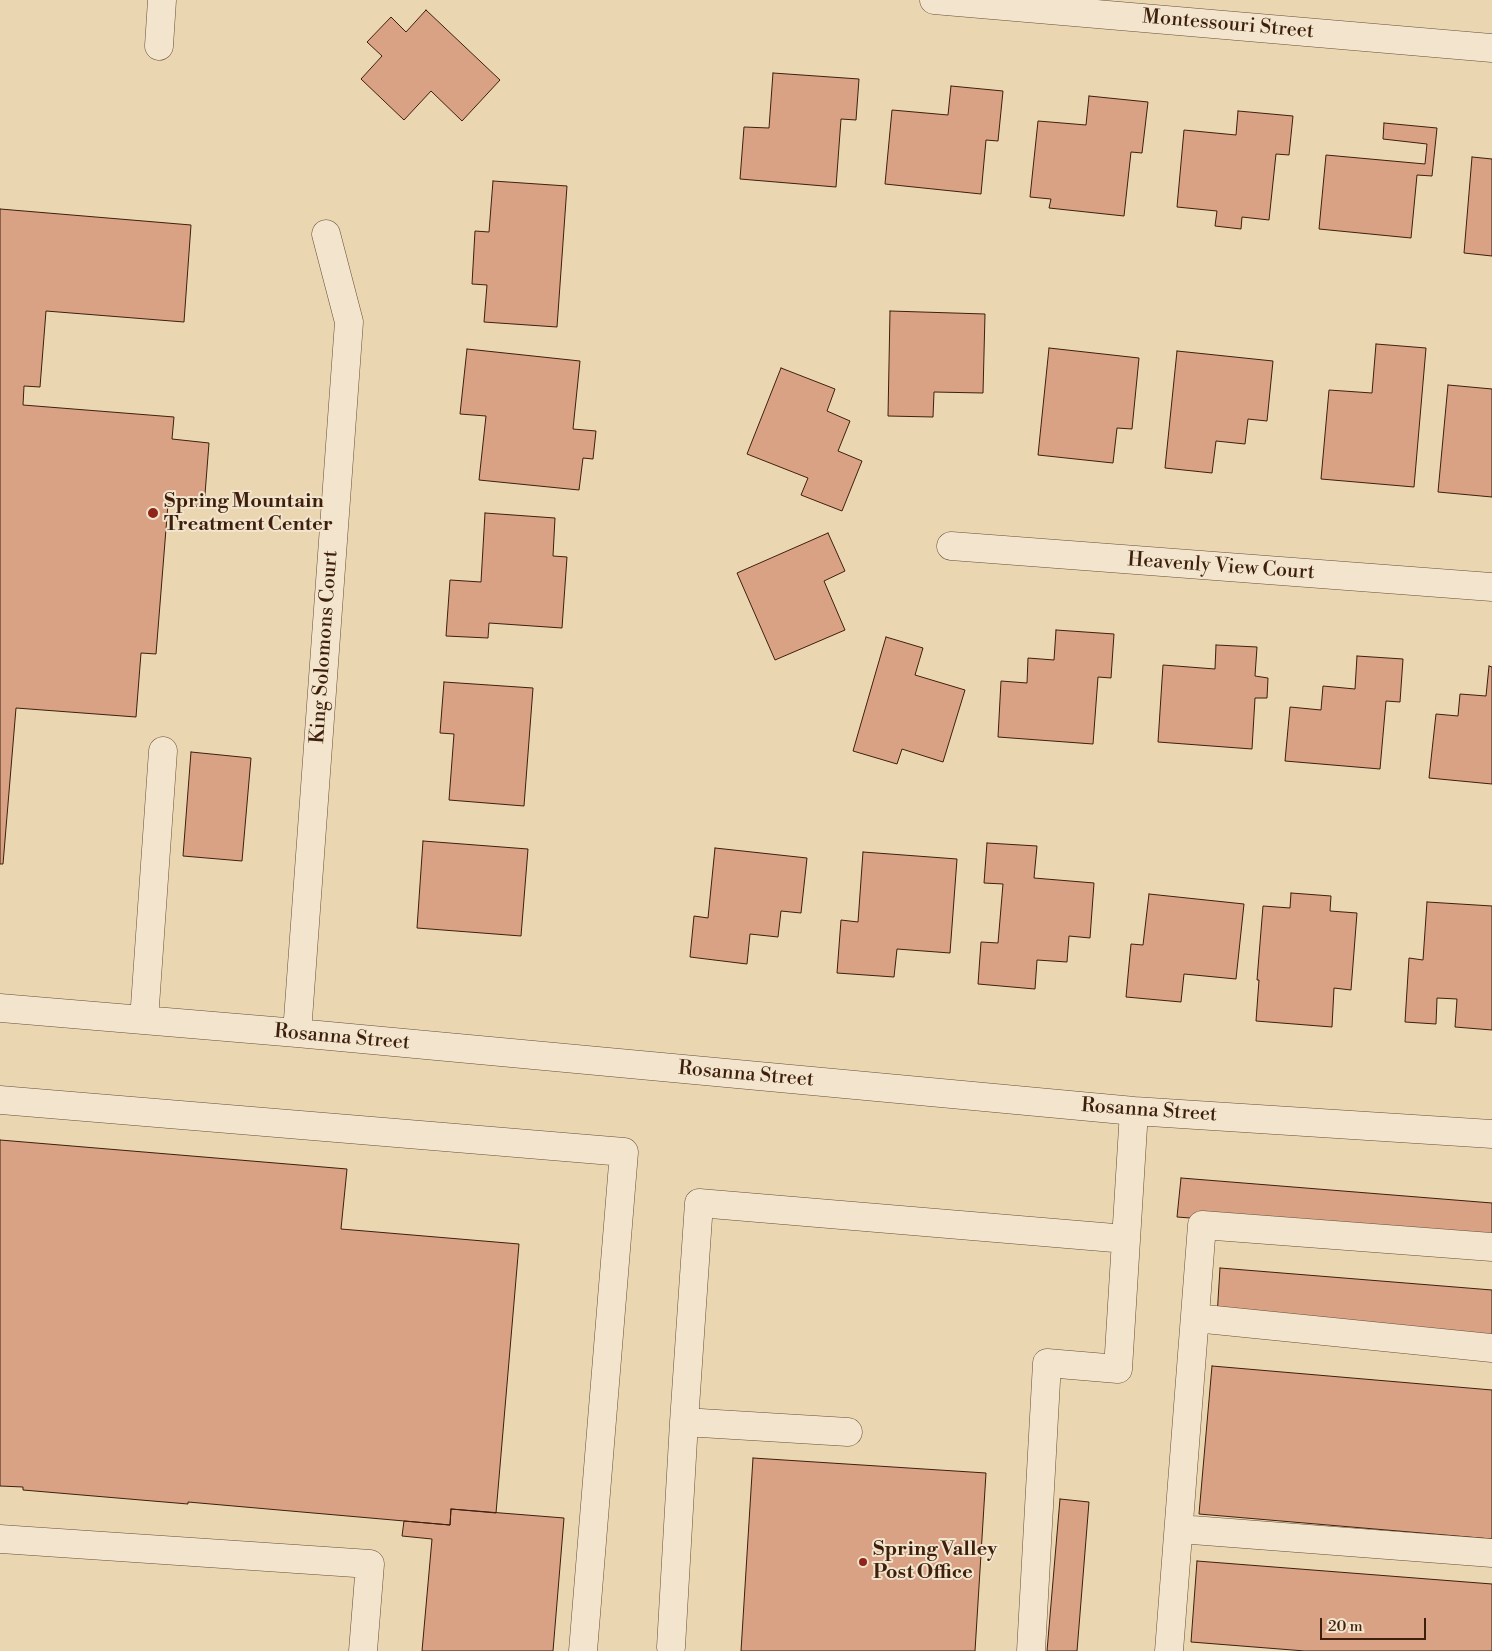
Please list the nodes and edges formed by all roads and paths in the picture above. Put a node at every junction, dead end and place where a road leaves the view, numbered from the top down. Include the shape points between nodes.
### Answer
1 (162, 0) edge
2 (934, 0) edge
3 (159, 46) dead end
4 (1492, 48) edge
5 (326, 234) dead end
6 (951, 546) dead end
7 (1492, 587) edge
8 (163, 751) dead end
9 (0, 1008) edge
10 (144, 1020) junction
11 (297, 1033) junction
12 (0, 1100) edge
13 (1134, 1111) junction
14 (1492, 1134) edge
15 (1126, 1239) junction
16 (1492, 1248) edge
17 (1195, 1318) junction
18 (1492, 1348) edge
19 (684, 1422) junction
20 (848, 1432) dead end
21 (1178, 1529) junction
22 (0, 1539) edge
23 (1492, 1554) edge
24 (671, 1647) dead end
25 (363, 1651) edge
26 (583, 1651) edge
27 (1030, 1651) edge
28 (1169, 1651) edge

1 - 3 street
2 - 4 street, Montessouri Street
5 - 11 street, King Solomons Court via 348,322
6 - 7 street, Heavenly View Court
8 - 10 street
9 - 10 street, Rosanna Street
10 - 11 street, Rosanna Street
11 - 13 street, Rosanna Street
12 - 26 street via 624,1152
13 - 14 street, Rosanna Street
13 - 15 street
15 - 19 street via 699,1203
15 - 27 street via 1118,1369 1047,1364
16 - 17 street via 1202,1225
17 - 18 street
17 - 21 street
19 - 20 street
19 - 24 street
21 - 23 street
21 - 28 street
22 - 25 street via 370,1564

